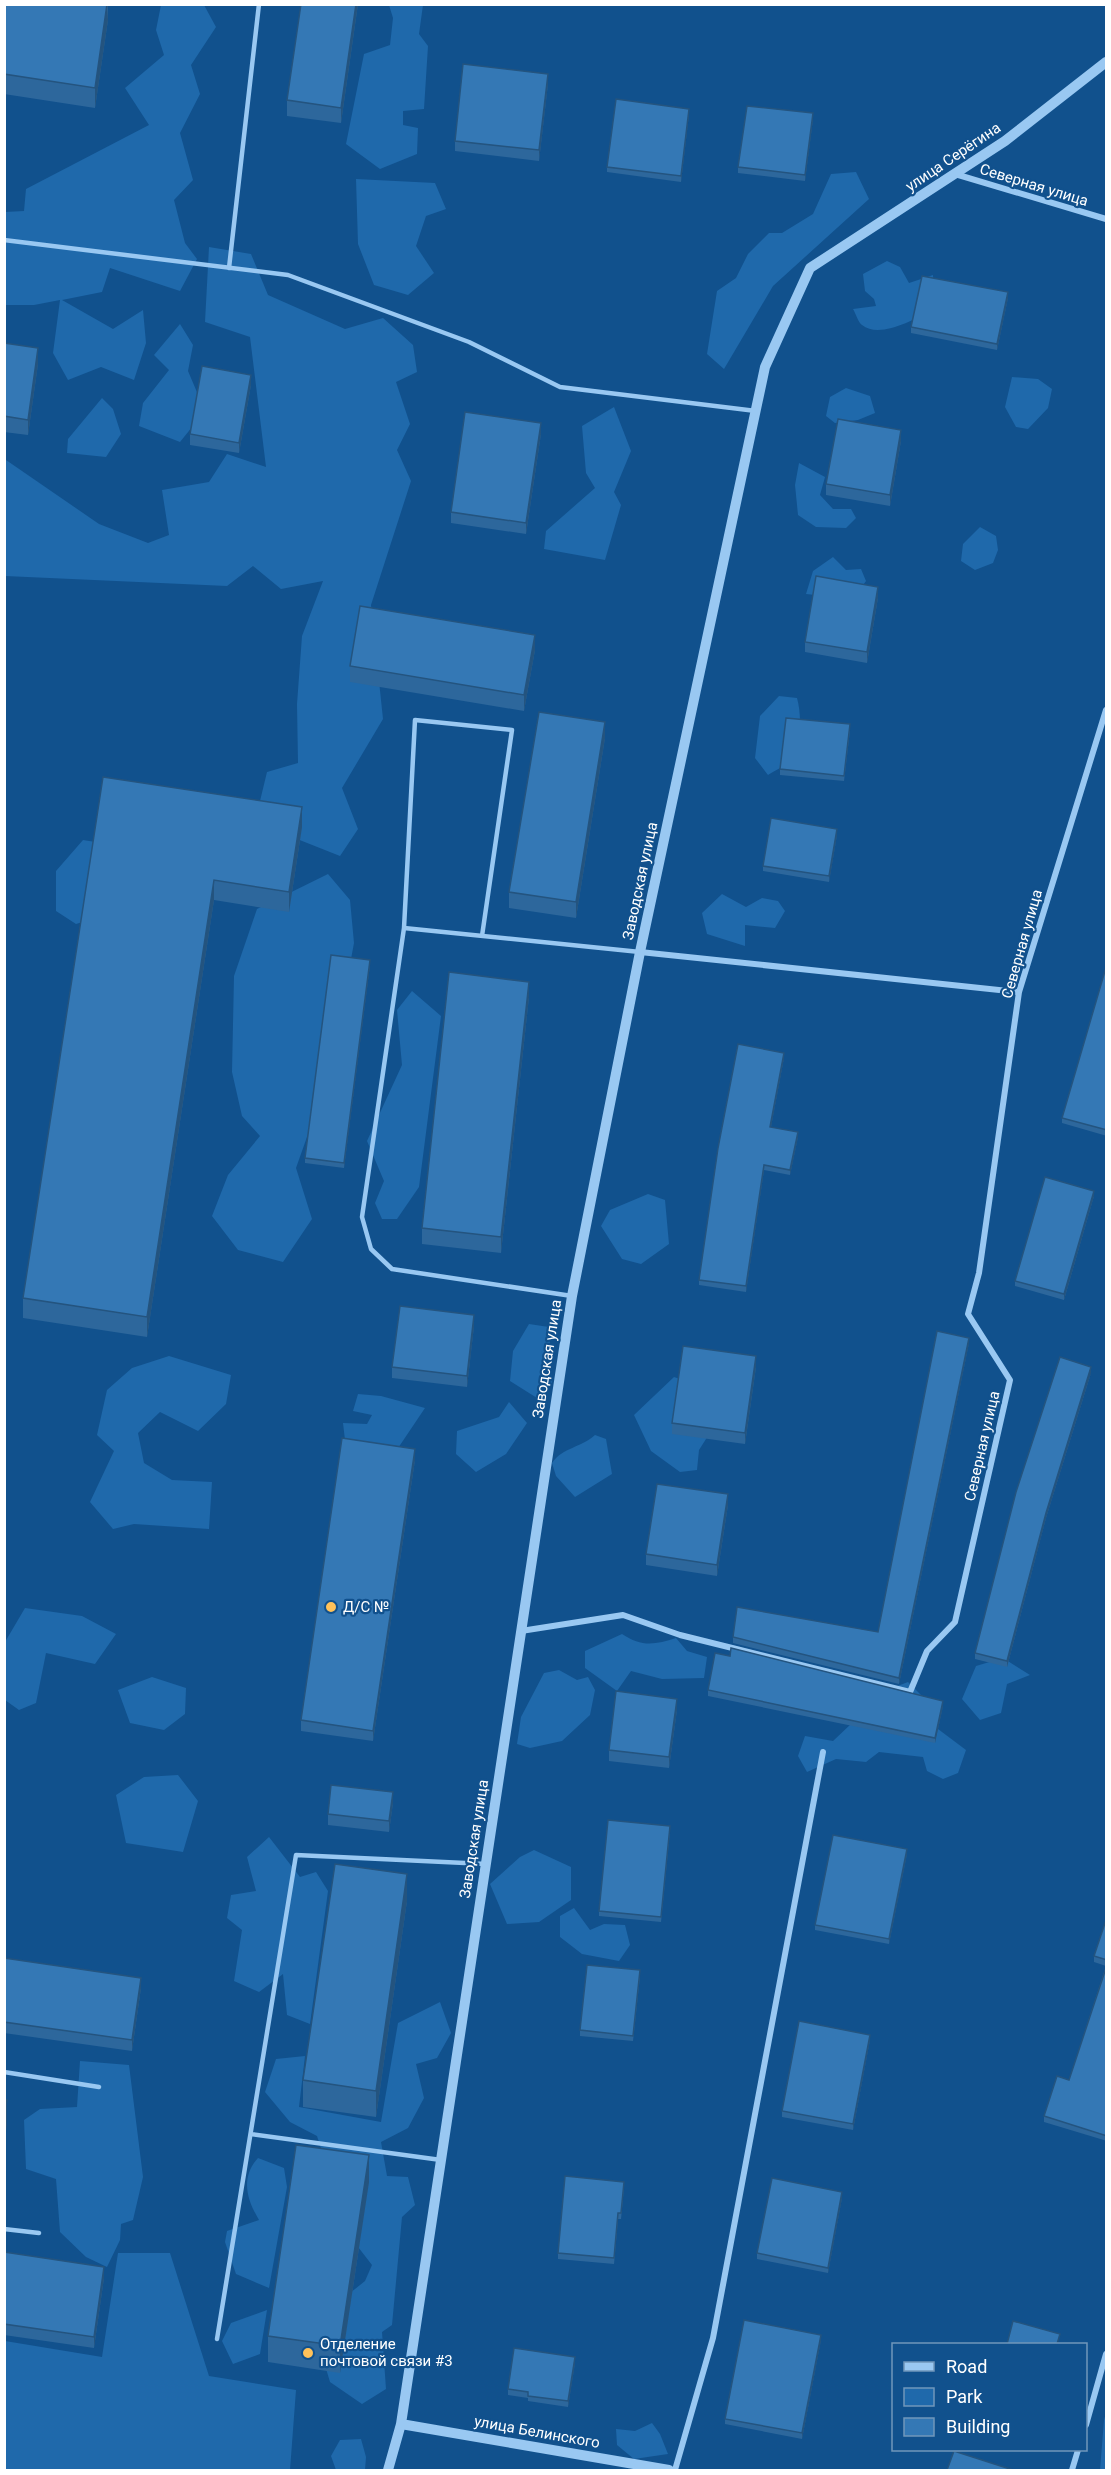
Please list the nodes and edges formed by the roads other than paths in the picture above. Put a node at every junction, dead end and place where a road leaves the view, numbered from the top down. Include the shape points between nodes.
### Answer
1 (259, 4) edge
2 (1107, 62) edge
3 (955, 174) junction
4 (1107, 219) edge
5 (4, 240) edge
6 (229, 268) junction
7 (810, 268) joint
8 (756, 411) junction
9 (1107, 710) edge
10 (404, 928) junction
11 (482, 936) junction
12 (639, 952) junction
13 (1019, 992) junction
14 (572, 1296) junction
15 (521, 1631) junction
16 (823, 1752) dead end
17 (486, 1864) junction
18 (4, 2072) edge
19 (99, 2086) dead end
20 (251, 2134) junction
21 (441, 2160) junction
22 (4, 2229) edge
23 (39, 2233) dead end
24 (218, 2339) dead end
25 (1107, 2354) edge
26 (1087, 2422) edge
27 (401, 2424) junction
28 (1078, 2451) edge
29 (388, 2470) edge
30 (669, 2470) edge
31 (675, 2470) edge
32 (1072, 2470) edge

1 - 6 lane
2 - 3 street, улица Серёгина via 1005,141
3 - 4 street, Северная улица
3 - 7 street, улица Серёгина
5 - 6 lane
6 - 8 lane via 288,275 469,342 560,387
7 - 8 street, Заводская улица via 765,367
8 - 12 street, Заводская улица
9 - 13 street, Северная улица
10 - 11 lane
10 - 11 lane via 415,720 512,730
10 - 14 lane via 362,1216 370,1249 392,1269
11 - 12 lane
12 - 13 street
12 - 14 street, Заводская улица
13 - 15 street, Северная улица via 980,1274 968,1314 1010,1380 955,1622 927,1651 910,1692 680,1635 623,1616
14 - 15 street, Заводская улица
15 - 17 street, Заводская улица
16 - 31 street via 713,2338
17 - 20 lane via 296,1855
17 - 21 street, Заводская улица
18 - 19 lane
20 - 21 lane
20 - 24 lane
21 - 27 street, Заводская улица
22 - 23 lane
25 - 26 street
27 - 29 street, Заводская улица
27 - 30 street, улица Белинского
28 - 32 street

